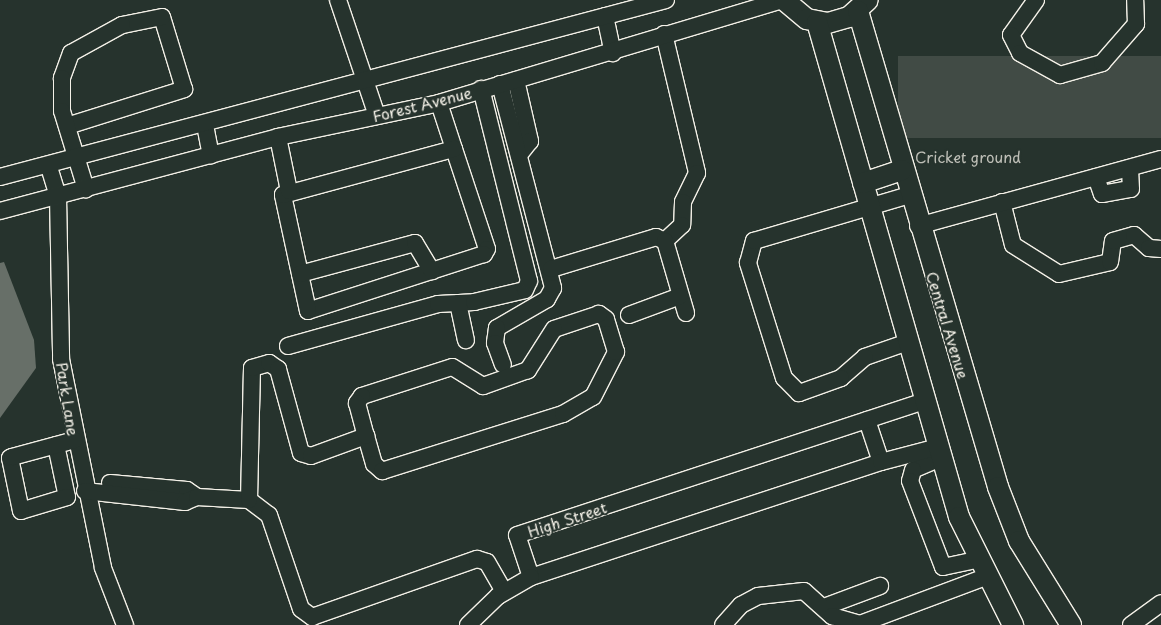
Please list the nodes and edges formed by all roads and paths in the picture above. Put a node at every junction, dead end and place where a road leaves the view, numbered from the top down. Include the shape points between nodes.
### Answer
1 (338, 0) edge
2 (666, 0) edge
3 (783, 0) edge
4 (1036, 0) edge
5 (1135, 0) edge
6 (863, 6) edge
7 (605, 16) junction
8 (816, 22) junction
9 (664, 34) junction
10 (613, 53) junction
11 (367, 81) junction
12 (508, 82) junction
13 (481, 89) junction
14 (439, 103) junction
15 (377, 116) junction
16 (205, 125) junction
17 (67, 126) junction
18 (278, 137) junction
19 (454, 148) junction
20 (211, 155) junction
21 (78, 159) junction
22 (1161, 159) edge
23 (49, 167) junction
24 (902, 170) junction
25 (0, 177) edge
26 (863, 183) junction
27 (86, 188) junction
28 (289, 191) junction
29 (910, 194) junction
30 (58, 196) junction
31 (1002, 202) junction
32 (870, 206) junction
33 (0, 211) edge
34 (918, 226) junction
35 (665, 242) junction
36 (1161, 250) edge
37 (551, 269) junction
38 (432, 271) junction
39 (300, 274) junction
40 (680, 296) junction
41 (458, 303) junction
42 (686, 313) dead end
43 (629, 315) dead end
44 (466, 340) dead end
45 (908, 342) junction
46 (288, 346) dead end
47 (503, 364) dead end
48 (925, 401) junction
49 (867, 420) junction
50 (366, 436) junction
51 (75, 440) junction
52 (56, 445) junction
53 (939, 452) junction
54 (881, 462) junction
55 (84, 486) junction
56 (249, 500) junction
57 (981, 568) junction
58 (531, 577) junction
59 (880, 586) dead end
60 (504, 592) junction
61 (1161, 603) edge
62 (824, 607) junction
63 (125, 625) edge
64 (468, 625) edge
65 (723, 625) edge
66 (1013, 625) edge
67 (1071, 625) edge
68 (1131, 625) edge

1 - 11 street
2 - 7 street
3 - 8 main road via 798,14
3 - 9 street, Forest Avenue
4 - 5 street via 1011,35 1020,53 1060,75 1102,63 1136,24
6 - 8 main road via 839,21
6 - 24 main road, Central Avenue
7 - 10 street
7 - 11 street
8 - 26 main road
9 - 10 street, Forest Avenue
9 - 35 street via 697,173 683,202 682,225
10 - 12 street, Forest Avenue
11 - 15 street
11 - 16 street
12 - 13 street, Forest Avenue
12 - 37 street via 530,141 519,155
13 - 14 street, Forest Avenue
13 - 41 street via 529,281 525,290 516,294
14 - 15 street, Forest Avenue
14 - 19 street
15 - 18 street, Forest Avenue
16 - 20 street
16 - 21 street
17 - 17 street via 62,78 71,53 122,25 162,17 184,89
17 - 21 street
18 - 20 street, Forest Avenue
18 - 28 street
19 - 28 street
19 - 38 street via 487,249 484,254
20 - 27 street, Forest Avenue
21 - 23 street
21 - 27 street
22 - 31 street
23 - 25 street
23 - 30 street, Park Lane
24 - 26 main road
24 - 29 main road, Central Avenue
26 - 32 main road
27 - 30 street, Forest Avenue
28 - 39 street via 282,203
29 - 32 street
29 - 34 main road, Central Avenue
30 - 33 street, Forest Avenue
30 - 51 street, Park Lane via 61,359
31 - 34 street
31 - 36 street via 1013,245 1059,274 1110,262 1113,241 1134,235 1149,248
32 - 45 main road
32 - 45 street via 754,241 748,263 784,378 799,393 841,378 865,357
34 - 67 main road, Central Avenue via 998,487 1019,541
35 - 37 street via 656,238
35 - 40 street
37 - 47 street via 553,288 547,299 497,328 495,343
38 - 39 street via 415,243
38 - 39 street via 308,310
40 - 42 street
40 - 43 street
41 - 44 street
41 - 46 street via 438,304
45 - 48 main road
48 - 49 street, High Street
48 - 53 main road
49 - 54 street
49 - 58 street, High Street via 517,535
50 - 50 street via 357,403 362,396 452,366 483,386 528,370 554,329 599,314 606,319 616,352 593,397 562,414 382,470 374,464
50 - 56 street via 311,456 301,452 278,369 269,363 252,368
51 - 52 street
51 - 55 street, Park Lane
52 - 52 street via 10,458 21,511 67,497
53 - 54 street
53 - 57 main road
53 - 57 street via 910,474 936,566
54 - 58 street
55 - 56 street via 185,502 197,497
55 - 63 street, Park Lane via 103,568
56 - 60 street via 269,515 301,609 312,617 477,560 486,562
57 - 62 street via 860,624 832,616
57 - 66 main road
58 - 60 street
59 - 62 street
60 - 64 street
61 - 68 street
62 - 65 street via 804,591 758,596 741,605

